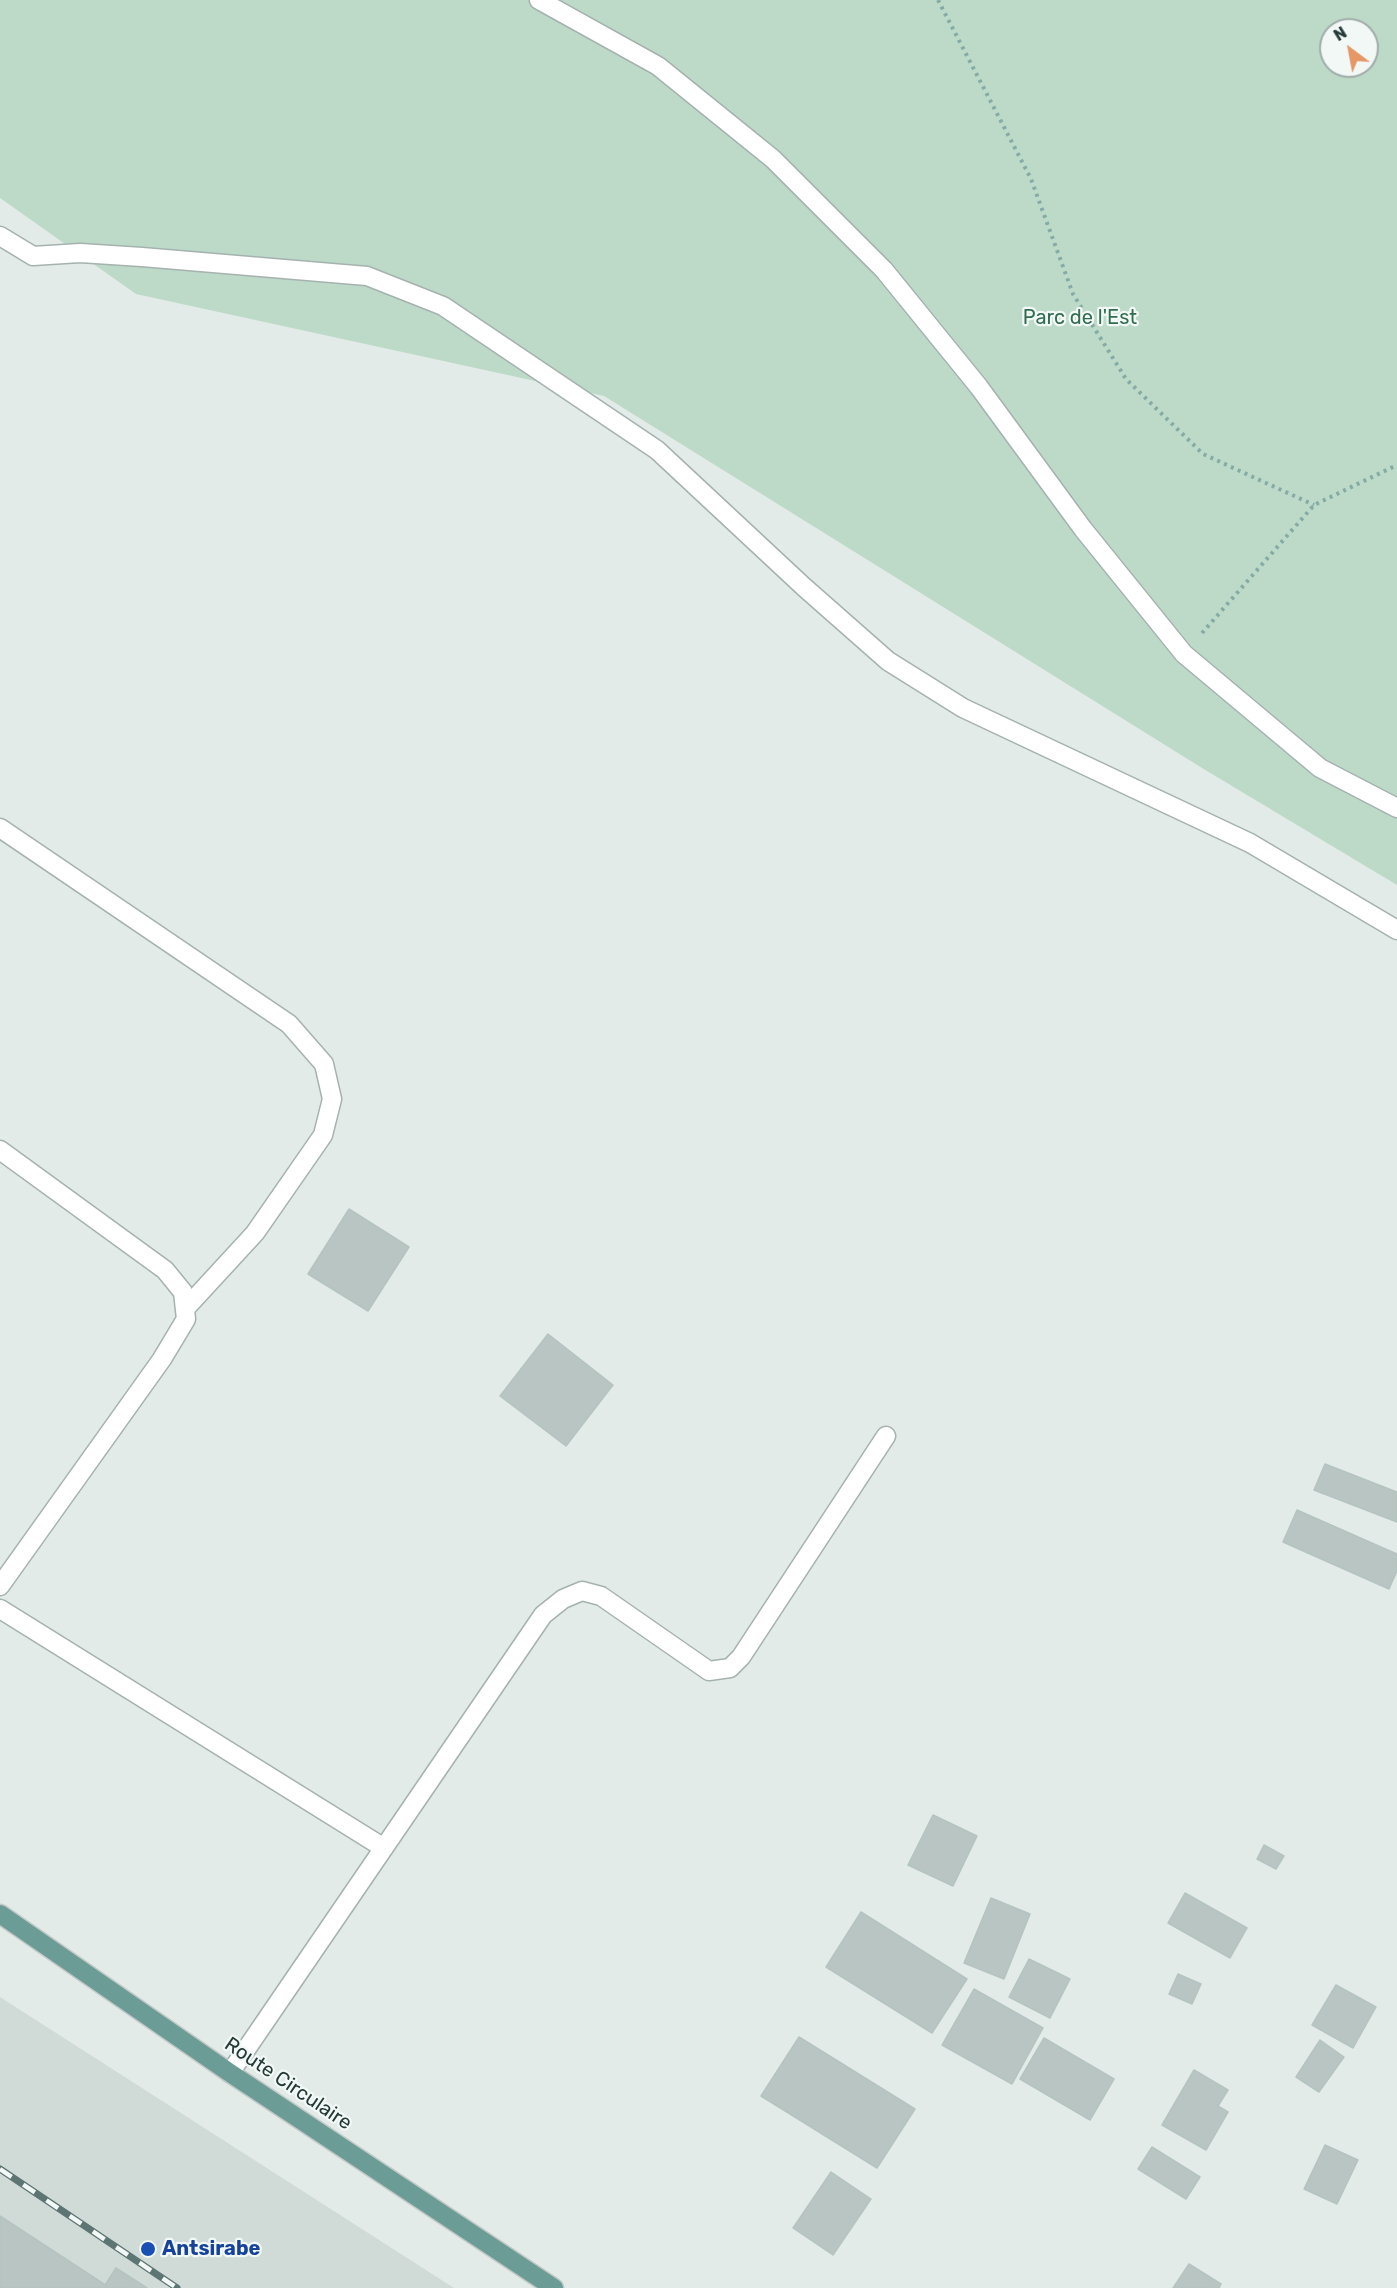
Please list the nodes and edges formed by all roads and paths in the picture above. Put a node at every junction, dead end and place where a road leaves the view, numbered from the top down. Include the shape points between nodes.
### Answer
1 (539, 0) edge
2 (938, 0) edge
3 (0, 236) edge
4 (1397, 465) edge
5 (1314, 505) junction
6 (1184, 654) junction
7 (1397, 808) edge
8 (0, 828) edge
9 (1397, 930) edge
10 (0, 1150) edge
11 (185, 1309) junction
12 (886, 1436) dead end
13 (0, 1586) edge
14 (0, 1609) edge
15 (384, 1848) junction
16 (0, 1914) edge
17 (230, 2073) junction
18 (554, 2288) edge

1 - 6 street via 658,66 773,159 884,270
2 - 5 path via 1030,178 1073,294 1126,379 1203,454
3 - 9 street via 33,256 142,257 367,276 444,306 657,450 888,661 963,708 1250,843
4 - 5 path
5 - 6 path
6 - 7 street via 1320,768
8 - 11 street via 289,1024 324,1064 332,1099 323,1135 255,1233
10 - 11 street via 165,1270 183,1292
11 - 13 street via 186,1318 162,1359
12 - 15 street via 730,1668 709,1671 602,1596 582,1591 563,1599 543,1615
14 - 15 street
15 - 17 street
16 - 17 main road, Route Circulaire
17 - 18 main road, Route Circulaire

